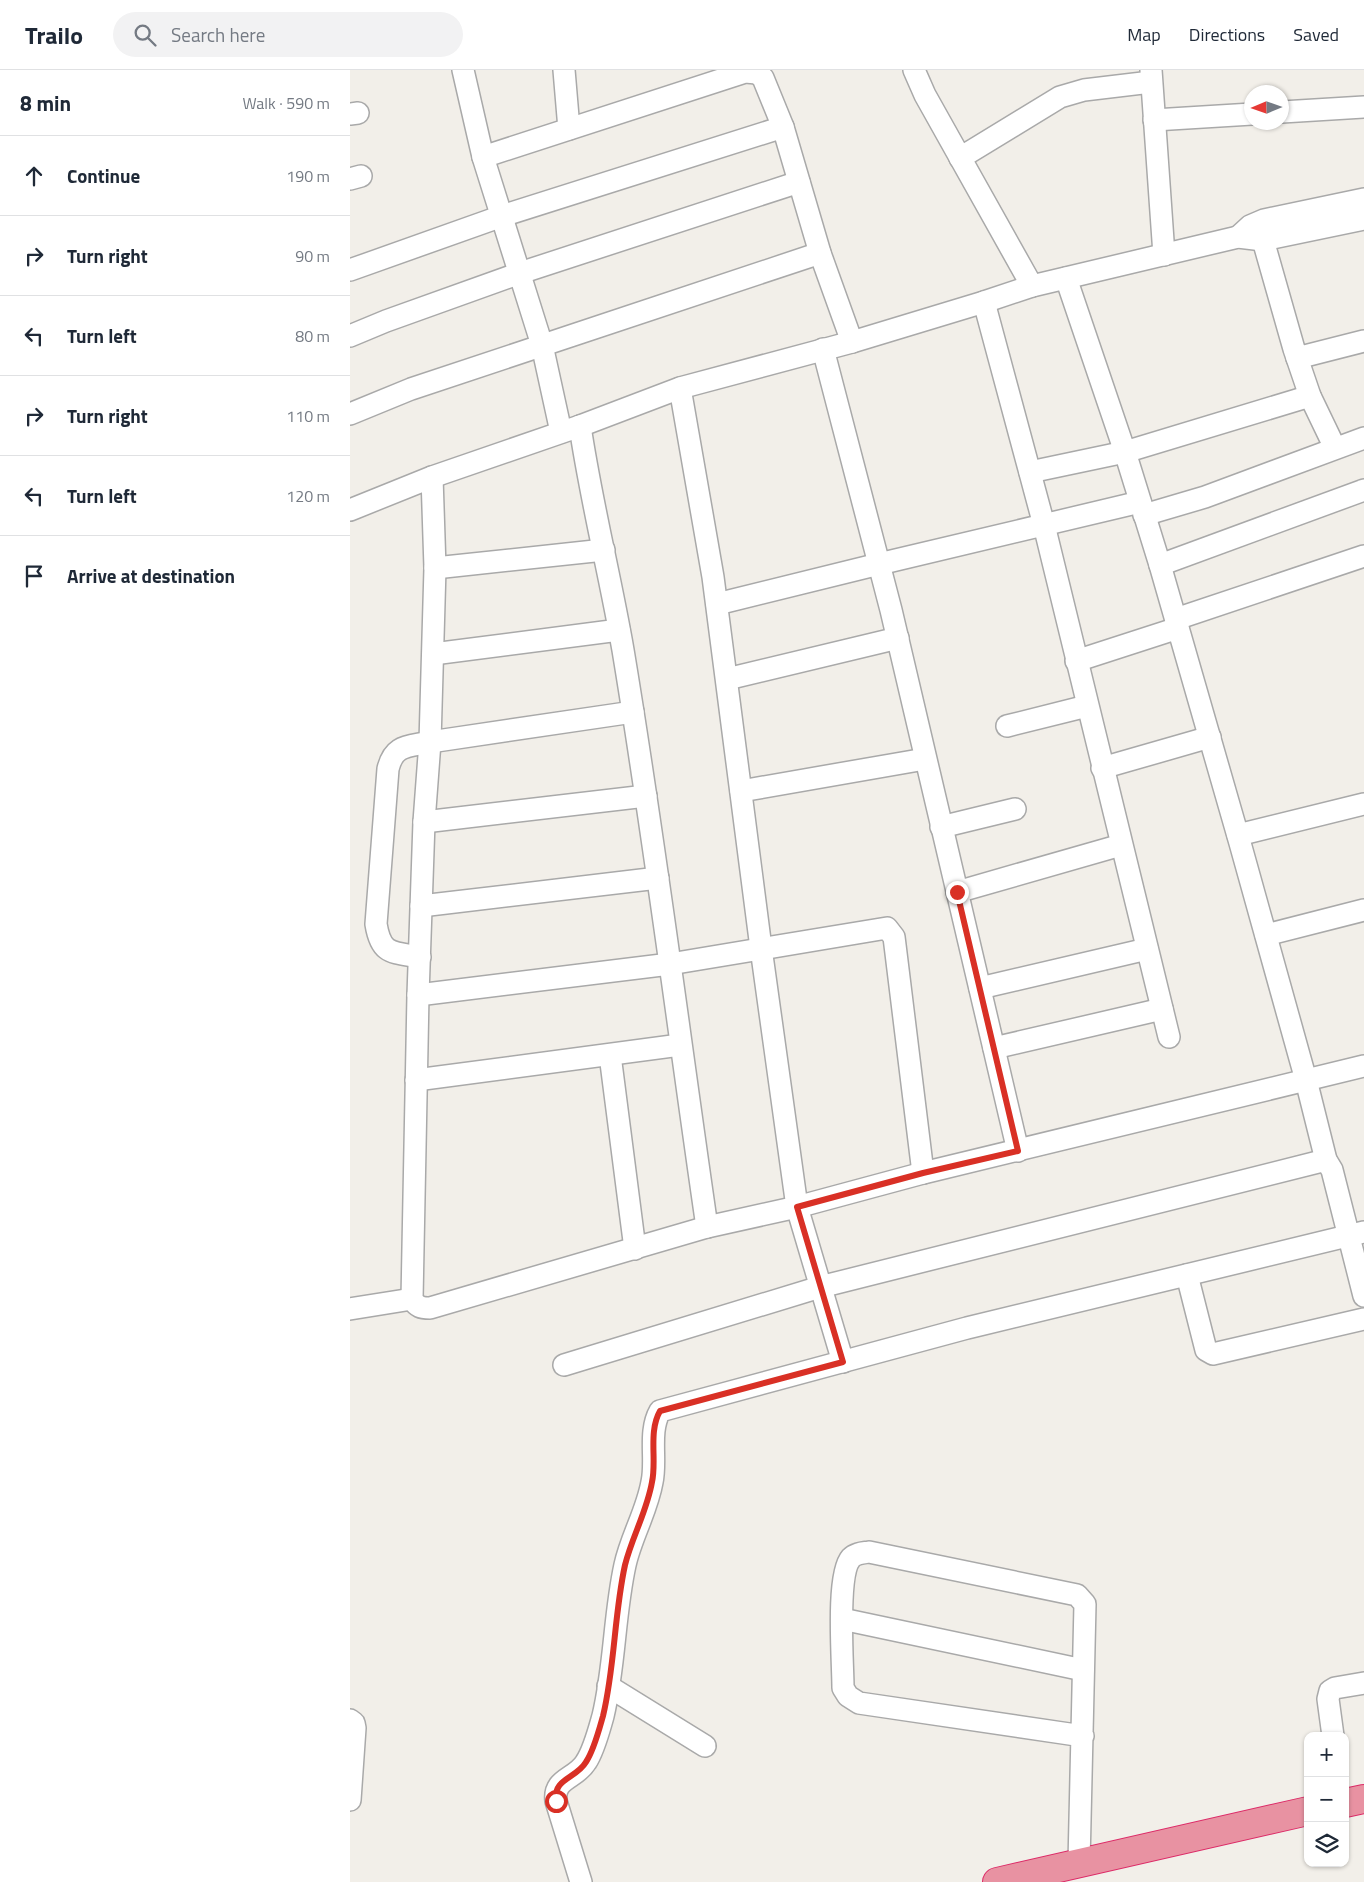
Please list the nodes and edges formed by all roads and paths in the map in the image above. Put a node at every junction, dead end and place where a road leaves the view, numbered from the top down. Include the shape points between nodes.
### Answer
1 (463, 70) edge
2 (564, 70) edge
3 (914, 70) edge
4 (1151, 76) edge
5 (1364, 107) edge
6 (1289, 112) edge
7 (1244, 114) edge
8 (1154, 120) junction
9 (783, 127) junction
10 (569, 129) junction
11 (483, 157) junction
12 (960, 158) junction
13 (799, 182) junction
14 (1364, 200) edge
15 (502, 216) junction
16 (1364, 219) edge
17 (1238, 237) junction
18 (1263, 240) junction
19 (820, 253) junction
20 (1164, 255) junction
21 (350, 270) edge
22 (520, 273) junction
23 (1066, 278) junction
24 (1032, 286) junction
25 (984, 302) junction
26 (350, 336) edge
27 (1364, 340) edge
28 (852, 342) junction
29 (542, 345) junction
30 (823, 349) junction
31 (1297, 358) junction
32 (680, 388) junction
33 (1310, 396) junction
34 (350, 414) edge
35 (571, 429) junction
36 (1364, 438) edge
37 (1335, 448) junction
38 (1125, 452) junction
39 (1030, 472) junction
40 (432, 477) junction
41 (1364, 490) edge
42 (1142, 509) junction
43 (350, 510) edge
44 (1044, 525) junction
45 (604, 550) junction
46 (1364, 556) edge
47 (879, 564) junction
48 (1160, 565) junction
49 (435, 568) junction
50 (717, 604) junction
51 (1177, 624) junction
52 (619, 630) junction
53 (898, 638) junction
54 (433, 654) junction
55 (1076, 661) junction
56 (726, 679) junction
57 (1087, 706) junction
58 (632, 712) junction
59 (1007, 726) dead end
60 (1210, 737) junction
61 (430, 742) junction
62 (925, 759) junction
63 (1102, 768) junction
64 (741, 791) junction
65 (646, 796) junction
66 (1364, 804) edge
67 (1014, 809) dead end
68 (424, 822) junction
69 (941, 826) junction
70 (1238, 835) junction
71 (1121, 845) junction
72 (658, 878) junction
73 (957, 892) junction
74 (421, 906) junction
75 (1364, 910) edge
76 (1266, 935) junction
77 (761, 948) junction
78 (1147, 948) junction
79 (420, 957) junction
80 (670, 964) junction
81 (980, 988) junction
82 (418, 995) junction
83 (1162, 1009) junction
84 (1169, 1037) dead end
85 (680, 1045) junction
86 (994, 1048) junction
87 (610, 1055) junction
88 (1364, 1066) edge
89 (416, 1080) junction
90 (1306, 1080) junction
91 (1018, 1151) junction
92 (1326, 1160) junction
93 (923, 1173) junction
94 (797, 1207) junction
95 (706, 1227) junction
96 (1356, 1234) edge
97 (635, 1249) junction
98 (1187, 1275) junction
99 (820, 1287) junction
100 (1364, 1296) edge
101 (412, 1299) junction
102 (350, 1309) edge
103 (1364, 1319) edge
104 (843, 1362) junction
105 (564, 1365) dead end
106 (842, 1619) junction
107 (1083, 1670) junction
108 (1364, 1683) edge
109 (608, 1686) junction
110 (350, 1720) edge
111 (1332, 1732) edge
112 (1083, 1736) junction
113 (705, 1746) dead end
114 (350, 1794) edge
115 (1364, 1799) edge
116 (350, 1800) edge
117 (1349, 1802) edge
118 (1304, 1812) edge
119 (1079, 1863) junction
120 (581, 1882) edge
121 (997, 1882) edge

1 - 11 street
2 - 10 street
3 - 12 street
4 - 8 street
4 - 12 street via 1060,97
5 - 6 street
7 - 8 street
8 - 20 street
9 - 10 street via 764,78 757,73 744,72
9 - 13 street
9 - 15 street
10 - 11 street
11 - 15 street
12 - 24 street
13 - 19 street
13 - 22 street
14 - 17 street via 1264,220 1250,226
15 - 21 street
15 - 22 street
16 - 18 street
17 - 18 street
17 - 20 street
18 - 31 street
19 - 28 street
19 - 29 street
20 - 23 street
22 - 26 street
22 - 29 street
23 - 24 street
23 - 38 street
24 - 25 street
25 - 28 street
25 - 39 street
27 - 31 street
28 - 30 street
29 - 34 street via 411,389
29 - 35 street
30 - 32 street
30 - 47 street
31 - 33 street
32 - 35 street
32 - 50 street
33 - 37 street
33 - 38 street
35 - 40 street
35 - 45 street via 585,460
36 - 37 street
37 - 42 street via 1205,497
38 - 39 street
38 - 42 street
39 - 44 street
40 - 43 street
40 - 49 street
41 - 48 street
42 - 44 street
42 - 48 street
44 - 47 street
44 - 55 street
45 - 49 street
45 - 52 street
46 - 51 street
47 - 50 street
47 - 53 street
48 - 51 street
49 - 54 street
50 - 56 street
51 - 55 street
51 - 60 street
52 - 54 street
52 - 58 street
53 - 56 street
53 - 62 street
54 - 61 street
55 - 57 street
56 - 64 street
57 - 59 street
57 - 63 street
58 - 61 street
58 - 65 street
60 - 63 street
60 - 70 street
61 - 68 street
61 - 79 street via 401,748 395,752 388,769 376,924 378,938 384,947
62 - 64 street
62 - 69 street
63 - 71 street
64 - 77 street
65 - 68 street
65 - 72 street
66 - 70 street
67 - 69 street
68 - 74 street
69 - 73 street
70 - 76 street
71 - 73 street
71 - 78 street
72 - 74 street
72 - 80 street
73 - 81 street
74 - 79 street
75 - 76 street
76 - 90 street
77 - 80 street
77 - 93 street via 880,928 887,928 894,937
77 - 94 street
78 - 81 street
78 - 83 street
79 - 82 street
80 - 82 street
80 - 85 street
81 - 86 street
82 - 89 street
83 - 84 street
83 - 86 street
85 - 87 street
85 - 95 street
86 - 91 street
87 - 89 street
87 - 97 street
88 - 90 street
89 - 101 street
90 - 91 street
90 - 92 street
91 - 93 street
92 - 96 street
92 - 99 street
93 - 94 street
94 - 95 street
94 - 99 street
95 - 97 street
96 - 98 street
96 - 100 street
97 - 101 street via 430,1308 422,1308
98 - 103 street via 1206,1350 1213,1354
98 - 104 street via 967,1328
99 - 104 street
99 - 105 street
101 - 102 street
104 - 109 street via 660,1411 655,1426 652,1482 619,1594
106 - 107 street
106 - 107 street via 845,1570 852,1557 859,1553 869,1552 1068,1594 1077,1596 1086,1604
106 - 112 street via 843,1688 859,1703
107 - 112 street
108 - 111 street via 1330,1691
109 - 113 street
109 - 120 street via 603,1716 586,1762 556,1789 556,1801
110 - 114 street via 355,1728
112 - 119 street
114 - 116 street
115 - 117 highway
118 - 119 highway
119 - 121 highway

